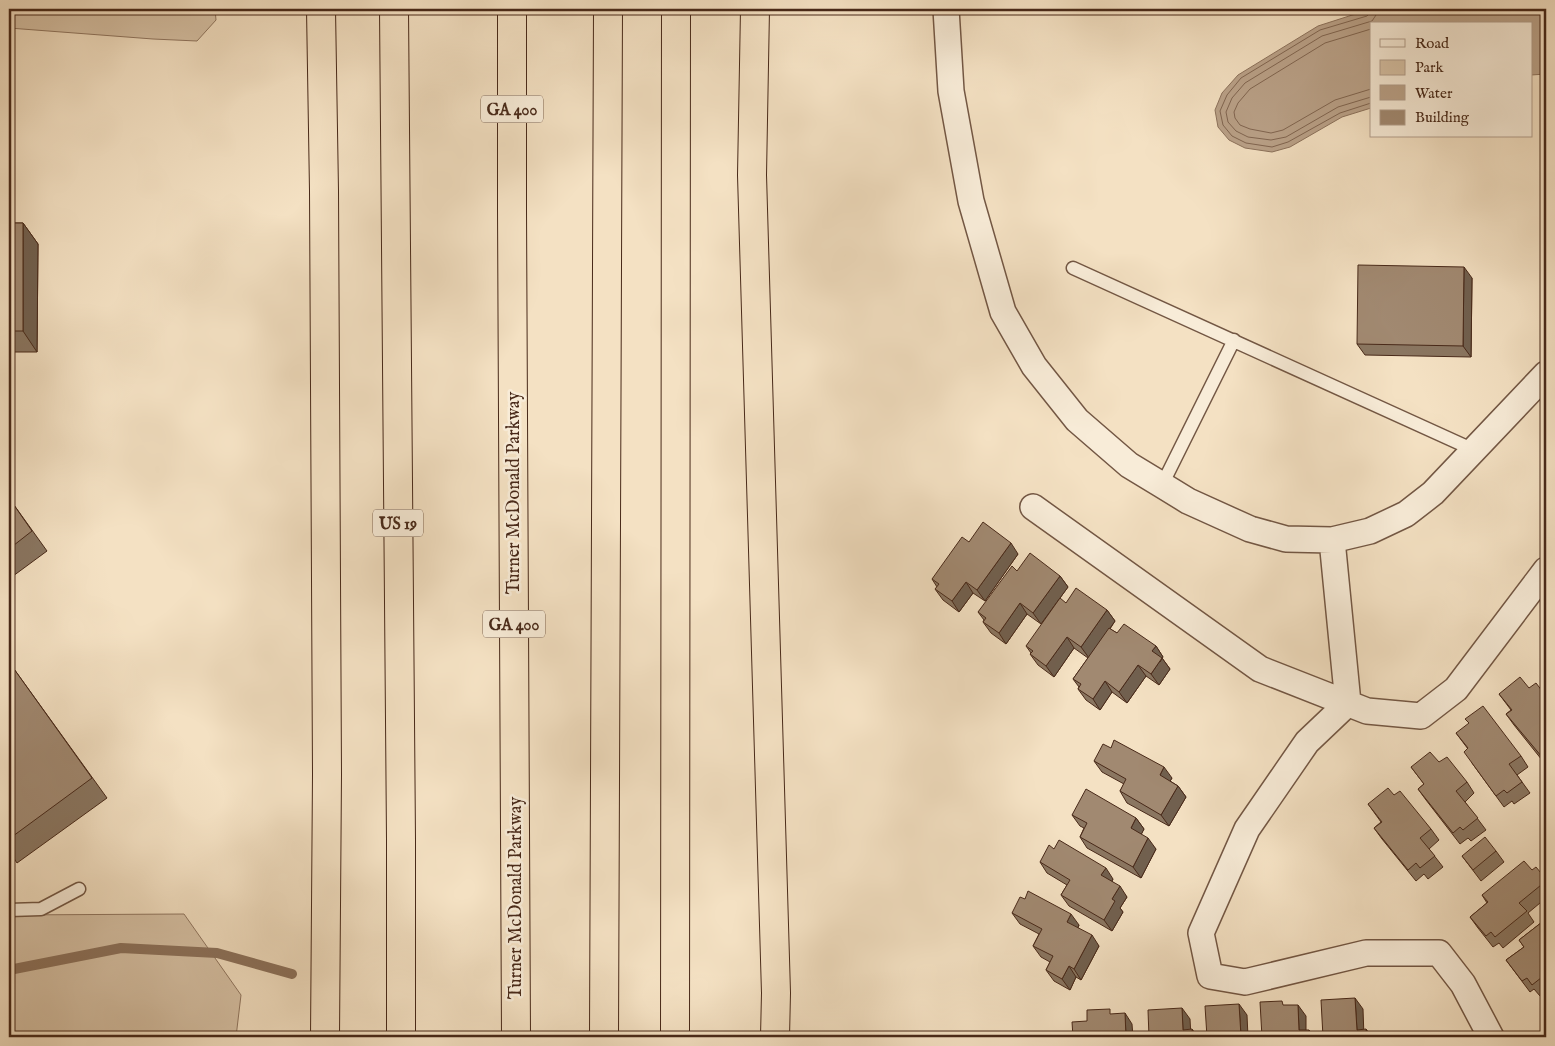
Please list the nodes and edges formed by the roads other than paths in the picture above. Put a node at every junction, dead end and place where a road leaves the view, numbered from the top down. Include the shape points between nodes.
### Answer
1 (321, 9) edge
2 (394, 9) edge
3 (512, 9) edge
4 (608, 9) edge
5 (676, 9) edge
6 (755, 9) edge
7 (946, 9) edge
8 (1073, 268) dead end
9 (1234, 340) junction
10 (1546, 374) edge
11 (1474, 450) junction
12 (1162, 485) junction
13 (1033, 507) dead end
14 (1332, 540) junction
15 (1546, 570) edge
16 (1348, 703) junction
17 (79, 890) dead end
18 (9, 910) edge
19 (776, 993) junction
20 (325, 1037) edge
21 (401, 1037) edge
22 (516, 1037) edge
23 (604, 1037) edge
24 (675, 1037) edge
25 (775, 1037) edge
26 (783, 1037) edge
27 (1490, 1037) edge

1 - 20 highway via 327,764
2 - 21 highway, US 19
3 - 22 highway, Turner McDonald Parkway / GA 400
4 - 23 highway
5 - 24 highway
6 - 19 highway via 752,175
7 - 12 street via 951,91 971,200 1003,312 1034,366 1077,420 1129,465
8 - 9 lane
9 - 11 lane
9 - 12 lane
10 - 11 street
11 - 14 street via 1433,493 1406,514 1370,531
12 - 14 street via 1188,501 1250,529 1286,538
13 - 16 street via 1260,669
14 - 16 street
15 - 16 street via 1456,689 1421,716 1367,711
16 - 27 street via 1307,742 1247,829 1201,933 1210,976 1245,982 1366,953 1439,953 1463,984
17 - 18 lane via 41,909
19 - 25 highway
19 - 26 highway

